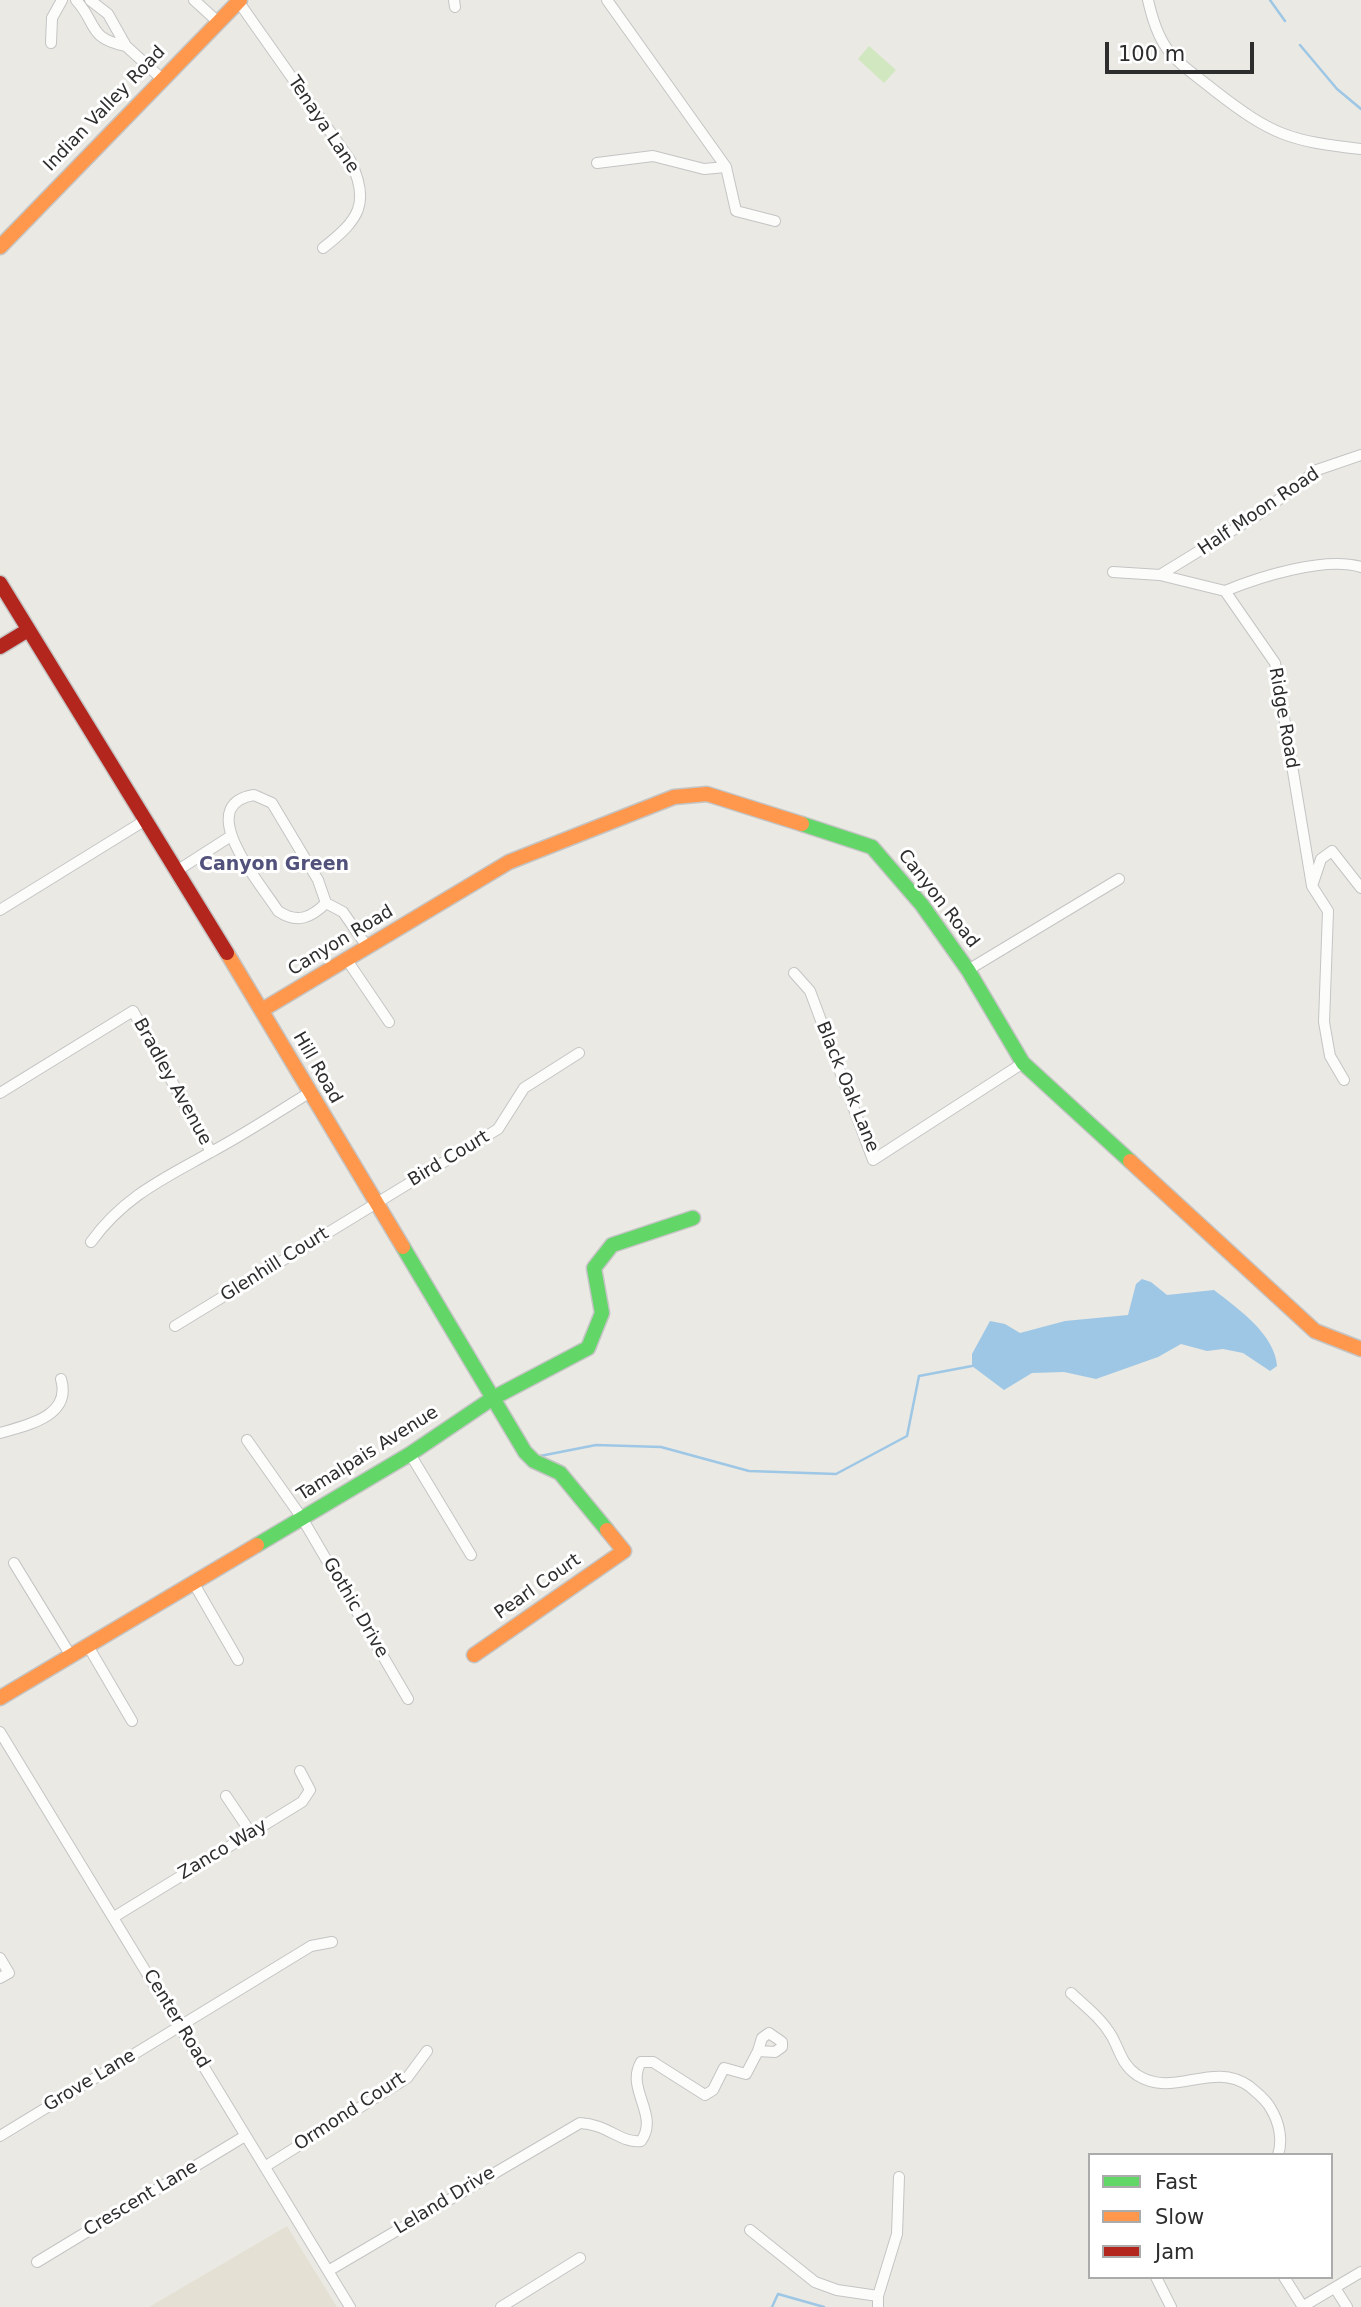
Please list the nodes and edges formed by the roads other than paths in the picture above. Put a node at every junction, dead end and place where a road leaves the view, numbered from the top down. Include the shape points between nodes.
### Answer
1 (62, 0) edge
2 (76, 0) edge
3 (90, 0) edge
4 (194, 0) edge
5 (607, 0) edge
6 (1149, 0) edge
7 (239, 1) edge
8 (217, 21) junction
9 (51, 43) dead end
10 (126, 46) junction
11 (162, 78) junction
12 (1361, 149) edge
13 (597, 163) dead end
14 (726, 167) junction
15 (775, 221) dead end
16 (0, 247) edge
17 (323, 248) dead end
18 (1361, 455) edge
19 (1361, 567) edge
20 (1113, 572) dead end
21 (1160, 575) junction
22 (0, 583) edge
23 (1225, 591) junction
24 (28, 630) junction
25 (0, 647) edge
26 (144, 821) junction
27 (231, 836) junction
28 (176, 872) junction
29 (1119, 879) dead end
30 (1312, 886) junction
31 (1361, 888) edge
32 (326, 903) junction
33 (0, 910) edge
34 (368, 948) junction
35 (347, 960) junction
36 (968, 970) junction
37 (794, 973) dead end
38 (262, 1010) junction
39 (389, 1022) dead end
40 (579, 1053) dead end
41 (1023, 1063) junction
42 (1345, 1080) dead end
43 (0, 1093) edge
44 (309, 1093) junction
45 (211, 1152) junction
46 (375, 1204) junction
47 (693, 1218) dead end
48 (91, 1242) dead end
49 (175, 1326) dead end
50 (1361, 1349) edge
51 (61, 1379) dead end
52 (493, 1398) junction
53 (0, 1433) edge
54 (247, 1440) dead end
55 (410, 1454) junction
56 (302, 1518) junction
57 (624, 1551) joint
58 (471, 1555) dead end
59 (14, 1563) dead end
60 (193, 1582) junction
61 (88, 1646) junction
62 (474, 1655) dead end
63 (71, 1656) junction
64 (238, 1660) dead end
65 (0, 1698) edge
66 (408, 1699) dead end
67 (132, 1721) dead end
68 (0, 1732) edge
69 (300, 1771) dead end
70 (226, 1796) dead end
71 (251, 1833) junction
72 (114, 1917) junction
73 (332, 1942) dead end
74 (0, 1958) edge
75 (0, 1978) edge
76 (1071, 1993) dead end
77 (181, 2026) junction
78 (758, 2051) dead end
79 (428, 2052) dead end
80 (0, 2136) edge
81 (245, 2136) junction
82 (1278, 2153) edge
83 (266, 2166) junction
84 (899, 2178) dead end
85 (750, 2230) dead end
86 (580, 2258) dead end
87 (37, 2262) dead end
88 (328, 2271) junction
89 (1361, 2272) edge
90 (1157, 2279) edge
91 (1285, 2279) edge
92 (1335, 2288) junction
93 (878, 2301) edge
94 (350, 2307) edge
95 (501, 2307) edge
96 (1171, 2307) edge
97 (1302, 2307) edge
98 (1347, 2307) edge

1 - 9 street via 51,18
2 - 10 street via 97,35
3 - 10 street via 108,14
4 - 8 street
5 - 14 street
6 - 12 street via 1154,29 1174,61 1247,116 1307,143
7 - 8 street, Indian Valley Road
7 - 17 street, Tenaya Lane via 362,183 360,206 350,227
8 - 11 street, Indian Valley Road
10 - 11 street
11 - 16 street, Indian Valley Road
13 - 14 street via 653,156 704,169
14 - 15 street via 736,211
18 - 21 street, Half Moon Road via 1317,470 1264,511
19 - 23 street via 1330,564
20 - 21 street
21 - 23 street
22 - 24 street, Hill Road
23 - 30 street, Ridge Road via 1275,663
24 - 25 street
24 - 26 street, Hill Road
26 - 28 street, Hill Road
26 - 33 street
27 - 28 street
27 - 32 street via 286,917 302,920
27 - 32 street via 226,819 232,803 254,795 267,799 318,880
28 - 38 street, Hill Road
29 - 36 street
30 - 31 street via 1321,859 1332,851
30 - 42 street, Ridge Road via 1328,911 1324,1022 1331,1056
32 - 34 street via 343,912
34 - 35 street, Canyon Road
34 - 36 street, Canyon Road via 509,862 674,797 707,794 872,847 922,905
35 - 38 street, Canyon Road
35 - 39 street
36 - 41 street, Canyon Road
37 - 41 street, Black Oak Lane via 810,991 873,1160
38 - 44 street, Hill Road
40 - 46 street, Bird Court via 524,1088 498,1129
41 - 50 street, Canyon Road via 1315,1331
43 - 45 street, Bradley Avenue via 133,1011
44 - 45 street, Bradley Avenue
44 - 46 street, Hill Road
45 - 48 street via 156,1180 103,1225
46 - 49 street, Glenhill Court
46 - 52 street, Hill Road
47 - 52 street, Tamalpais Avenue via 612,1245 594,1268 602,1313 588,1348
51 - 53 street via 64,1391 57,1408 38,1422
52 - 55 street, Tamalpais Avenue
52 - 57 street, Hill Road via 525,1452 560,1473
54 - 56 street, Gothic Drive
55 - 56 street, Tamalpais Avenue
55 - 58 street
56 - 60 street, Tamalpais Avenue
56 - 66 street, Gothic Drive
57 - 62 street, Pearl Court
59 - 63 street
60 - 61 street, Tamalpais Avenue
60 - 64 street
61 - 63 street, Tamalpais Avenue
61 - 67 street
63 - 65 street, Tamalpais Avenue
68 - 72 street, Center Road
69 - 71 street, Zanco Way via 310,1790 302,1802
70 - 71 street
71 - 72 street, Zanco Way
72 - 77 street, Center Road
73 - 77 street, Grove Lane via 311,1946
74 - 75 street via 9,1973
76 - 82 street via 1100,2019 1124,2064 1152,2083 1168,2085 1210,2075 1228,2077 1258,2093 1276,2117
77 - 80 street, Grove Lane
77 - 81 street, Center Road
78 - 88 street, Leland Drive via 746,2074 723,2068 713,2090 705,2095 653,2062 641,2062 636,2077 648,2126 642,2141 627,2140 596,2124 580,2123
79 - 83 street, Ormond Court via 407,2078
81 - 83 street, Center Road
81 - 87 street, Crescent Lane
83 - 88 street, Center Road
84 - 93 street via 897,2234
85 - 93 street via 816,2282
86 - 95 street
88 - 94 street, Center Road
89 - 92 street
90 - 96 street
91 - 97 street
92 - 97 street
92 - 98 street

